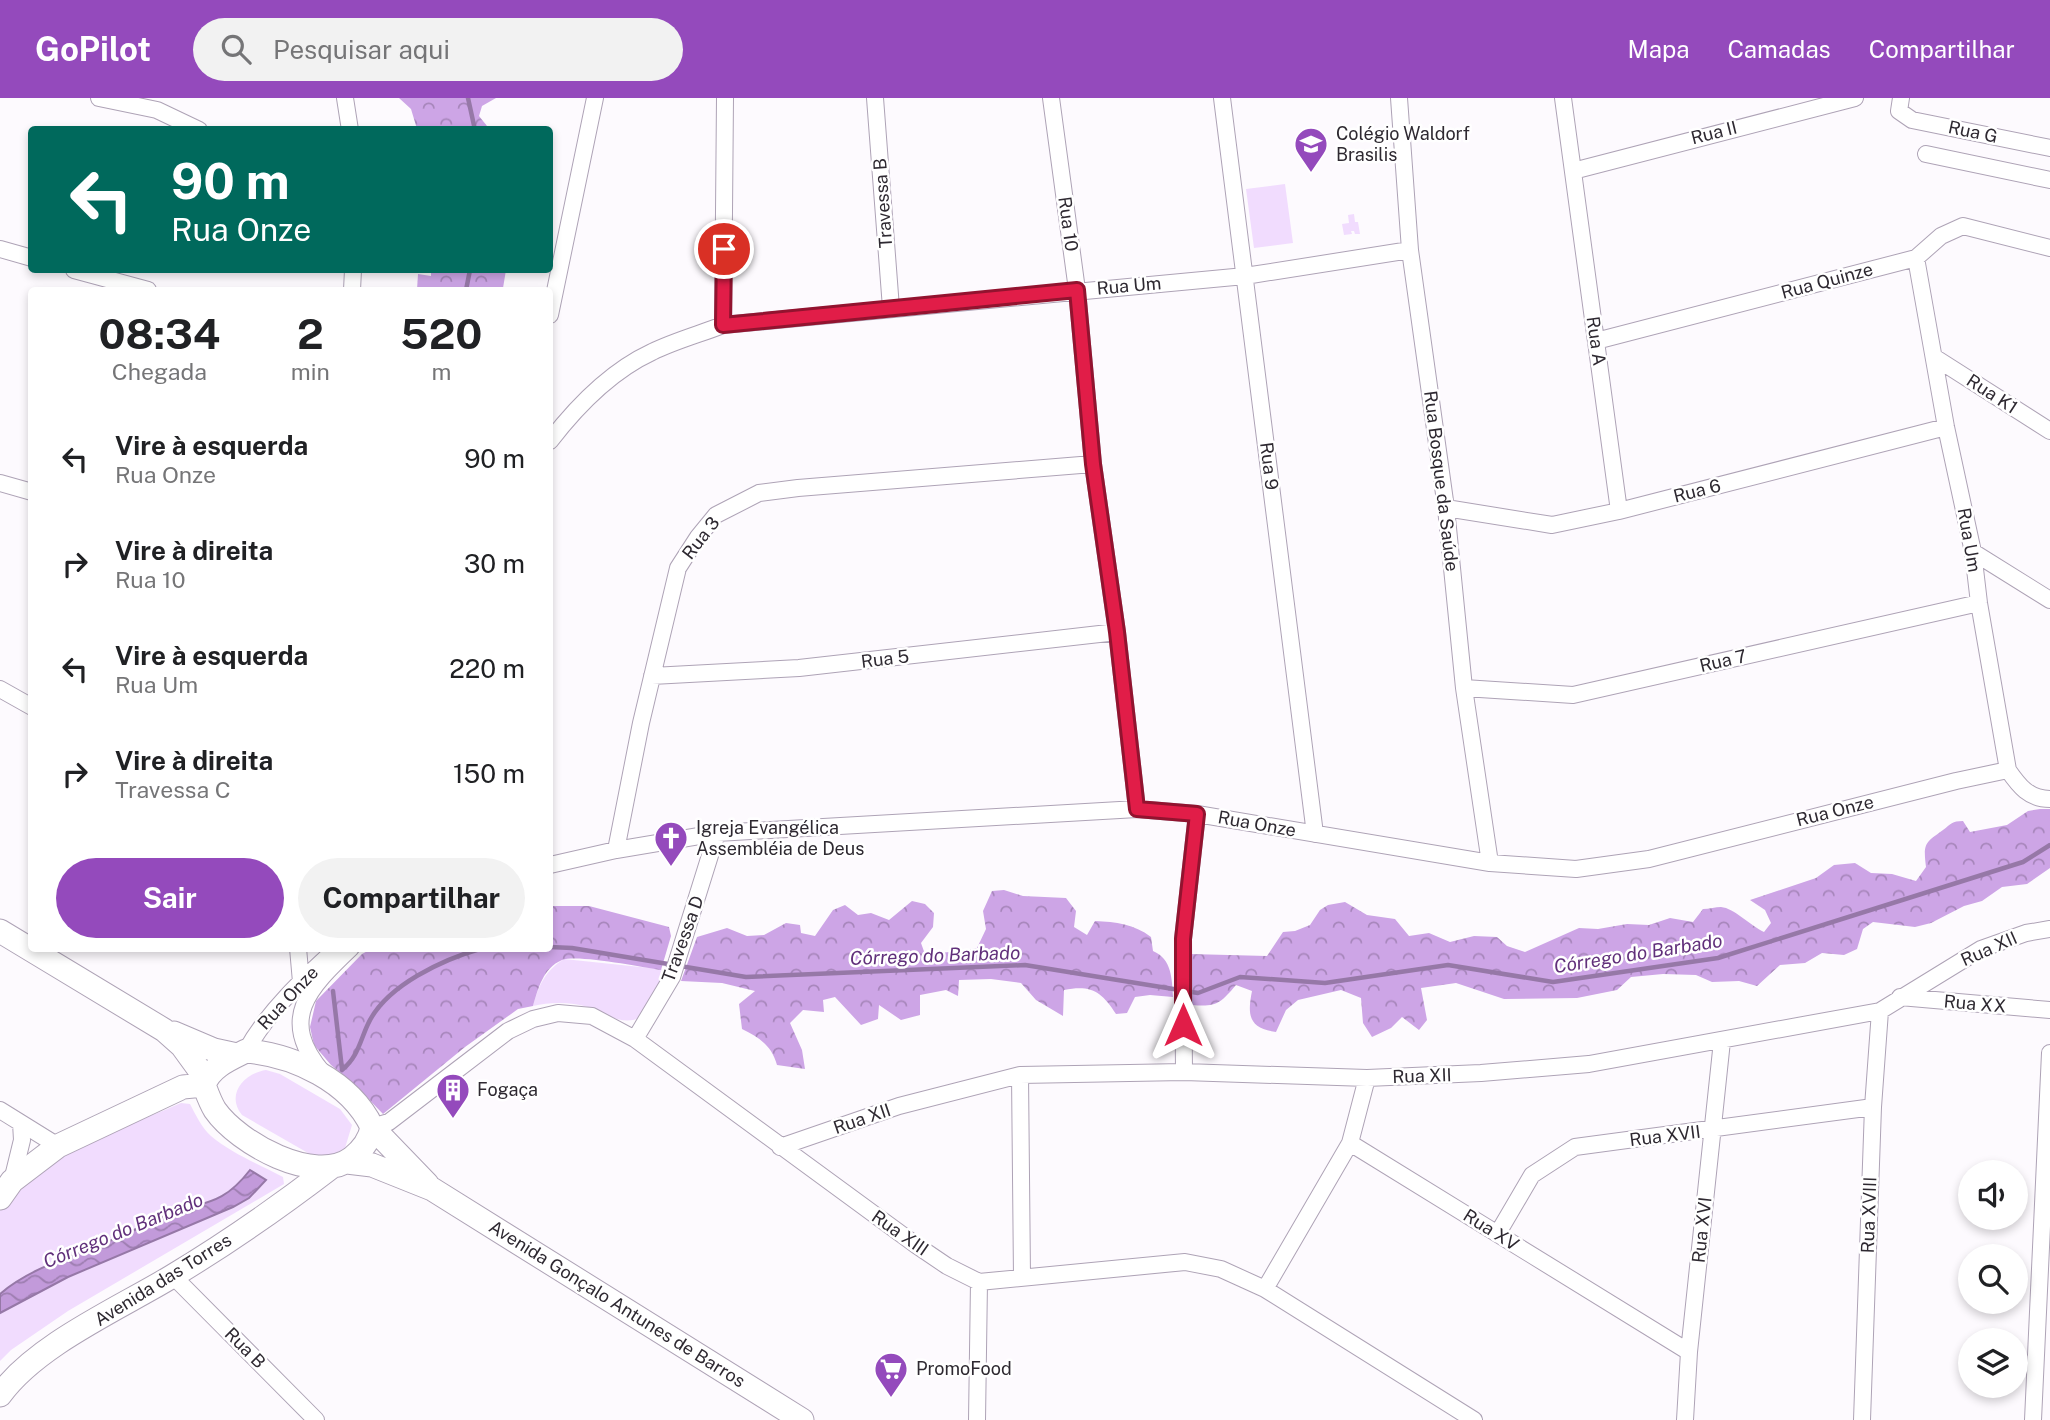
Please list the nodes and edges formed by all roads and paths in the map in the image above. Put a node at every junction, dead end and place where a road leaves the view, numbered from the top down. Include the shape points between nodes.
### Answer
1 (99, 98) edge
2 (345, 98) edge
3 (595, 98) edge
4 (725, 98) edge
5 (875, 98) edge
6 (1051, 98) edge
7 (1222, 98) edge
8 (1399, 98) edge
9 (1563, 98) edge
10 (1855, 98) edge
11 (1900, 105) edge
12 (191, 126) edge
13 (349, 126) edge
14 (2050, 148) edge
15 (1926, 154) dead end
16 (1573, 171) junction
17 (2050, 180) edge
18 (2050, 248) edge
19 (0, 249) edge
20 (1410, 250) junction
21 (28, 257) edge
22 (1916, 258) junction
23 (85, 273) edge
24 (1245, 276) junction
25 (137, 287) edge
26 (1077, 290) junction
27 (553, 301) edge
28 (891, 308) junction
29 (723, 325) junction
30 (1596, 341) junction
31 (1934, 357) junction
32 (1946, 427) junction
33 (2050, 431) edge
34 (553, 437) edge
35 (1093, 464) junction
36 (0, 483) edge
37 (28, 491) edge
38 (1446, 508) junction
39 (1619, 511) junction
40 (1973, 552) junction
41 (2050, 600) edge
42 (1979, 603) junction
43 (1117, 632) junction
44 (652, 676) junction
45 (1464, 688) junction
46 (0, 689) edge
47 (28, 705) edge
48 (2008, 770) junction
49 (2050, 799) edge
50 (1137, 809) junction
51 (1197, 814) junction
52 (717, 833) junction
53 (1315, 834) junction
54 (616, 850) junction
55 (1490, 863) junction
56 (553, 864) edge
57 (2050, 929) edge
58 (0, 930) edge
59 (28, 947) edge
60 (36, 952) edge
61 (298, 952) edge
62 (333, 952) edge
63 (347, 952) edge
64 (300, 982) junction
65 (1900, 997) junction
66 (2050, 1010) edge
67 (1880, 1011) junction
68 (164, 1030) junction
69 (635, 1039) junction
70 (1722, 1041) junction
71 (242, 1053) junction
72 (2050, 1054) edge
73 (1184, 1072) junction
74 (1020, 1075) junction
75 (1367, 1078) junction
76 (205, 1082) junction
77 (331, 1083) junction
78 (1873, 1107) junction
79 (0, 1110) edge
80 (21, 1123) junction
81 (372, 1127) junction
82 (1713, 1130) junction
83 (1350, 1143) junction
84 (58, 1146) junction
85 (780, 1147) junction
86 (338, 1165) junction
87 (432, 1189) junction
88 (6, 1190) edge
89 (1498, 1233) junction
90 (173, 1276) junction
91 (1022, 1277) junction
92 (979, 1283) junction
93 (1265, 1289) junction
94 (1689, 1352) junction
95 (0, 1395) edge
96 (316, 1420) edge
97 (802, 1420) edge
98 (977, 1420) edge
99 (1474, 1420) edge
100 (1685, 1420) edge
101 (1862, 1420) edge
102 (2033, 1420) edge

1 - 12 street via 157,110
2 - 13 street
3 - 27 street
4 - 29 street
5 - 28 street, Travessa B
6 - 26 street, Rua 10
7 - 24 street, Rua 9
8 - 20 street, Rua Bosque da Saúde
9 - 16 street, Rua A
10 - 16 street, Rua II
11 - 14 street, Rua G via 1912,120
15 - 17 street
16 - 30 street, Rua A
18 - 22 street, Rua Quinze via 1963,226 1941,236
19 - 21 street
20 - 24 street, Rua Um
20 - 38 street, Rua Bosque da Saúde
22 - 30 street, Rua Quinze
22 - 31 street, Rua Um
23 - 25 street
24 - 26 street, Rua Um
24 - 53 street, Rua 9
26 - 28 street, Rua Um
26 - 35 street, Rua 10
28 - 29 street, Rua Um
29 - 34 street, Rua Um via 650,352 608,380 571,413
30 - 39 street, Rua A
31 - 32 street, Rua Um
31 - 33 street, Rua K1
32 - 39 street, Rua 6
32 - 40 street, Rua Um
35 - 43 street, Rua 10
35 - 44 street, Rua 3 via 798,488 759,493 736,503 716,515 678,568
36 - 37 street
38 - 39 street, Rua 6 via 1552,525
38 - 45 street, Rua Bosque da Saúde
40 - 41 street
40 - 42 street, Rua Um
42 - 45 street, Rua 7 via 1573,695
42 - 48 street, Rua Um
43 - 44 street, Rua 5 via 799,668
43 - 50 street, Rua 10
44 - 54 street, Rua 3
45 - 55 street, Rua Bosque da Saúde
46 - 47 street
48 - 49 street via 2020,788 2034,797
48 - 55 street, Rua Onze via 1649,859 1576,869
50 - 51 street, Rua Onze
50 - 52 street, Rua Onze
51 - 53 street, Rua Onze
51 - 73 street via 1183,939
52 - 54 street, Rua Onze
52 - 69 street, Travessa D via 672,977
53 - 55 street, Rua Onze
54 - 56 street, Rua Onze
57 - 65 street, Rua XII via 1981,949
58 - 59 main road, Avenida Gonçalo Antunes de Barros
60 - 68 main road, Avenida Gonçalo Antunes de Barros
61 - 64 street
62 - 64 street, Rua Onze
63 - 77 street, Rua Onze via 313,989 300,1018 306,1051
64 - 71 street, Rua Onze
65 - 66 street, Rua XX
65 - 67 street, Rua XII
67 - 70 street, Rua XII
67 - 78 street, Rua XVIII
68 - 71 main road, Avenida Gonçalo Antunes de Barros via 214,1050
68 - 76 main road, Avenida Gonçalo Antunes de Barros via 182,1046
69 - 81 street, Rua XIII via 592,1016 558,1013 533,1019 508,1031 389,1122
69 - 85 street, Rua XIII
70 - 75 street, Rua XII via 1588,1064
70 - 82 street, Rua XVI
71 - 76 main road via 223,1063
71 - 77 main road, Avenida Gonçalo Antunes de Barros via 284,1057
72 - 102 street
73 - 74 street, Rua XII
73 - 75 street, Rua XII
74 - 85 street, Rua XII via 899,1106
74 - 91 street
75 - 83 street
76 - 84 main road via 183,1087
76 - 86 main road, Avenida Gonçalo Antunes de Barros via 216,1111 255,1143 296,1164
77 - 81 main road, Avenida Gonçalo Antunes de Barros via 351,1099
78 - 82 street, Rua XVII
78 - 101 street, Rua XVIII
79 - 80 street
80 - 84 street
80 - 88 street via 22,1139
81 - 86 main road via 367,1142
81 - 87 main road, Avenida Gonçalo Antunes de Barros
82 - 89 street, Rua XVII via 1575,1147 1532,1175
82 - 94 street, Rua XVI
83 - 89 street, Rua XV
83 - 93 street
84 - 88 main road
85 - 92 street, Rua XIII via 947,1266
86 - 87 main road, Avenida Gonçalo Antunes de Barros via 372,1165
86 - 90 main road, Avenida das Torres
87 - 97 main road, Avenida Gonçalo Antunes de Barros
89 - 94 street, Rua XV
90 - 95 main road, Avenida das Torres via 44,1353
90 - 96 street, Rua B
91 - 92 street
91 - 93 street via 1185,1262 1221,1269
92 - 98 street
93 - 99 street
94 - 100 street, Rua XVI

